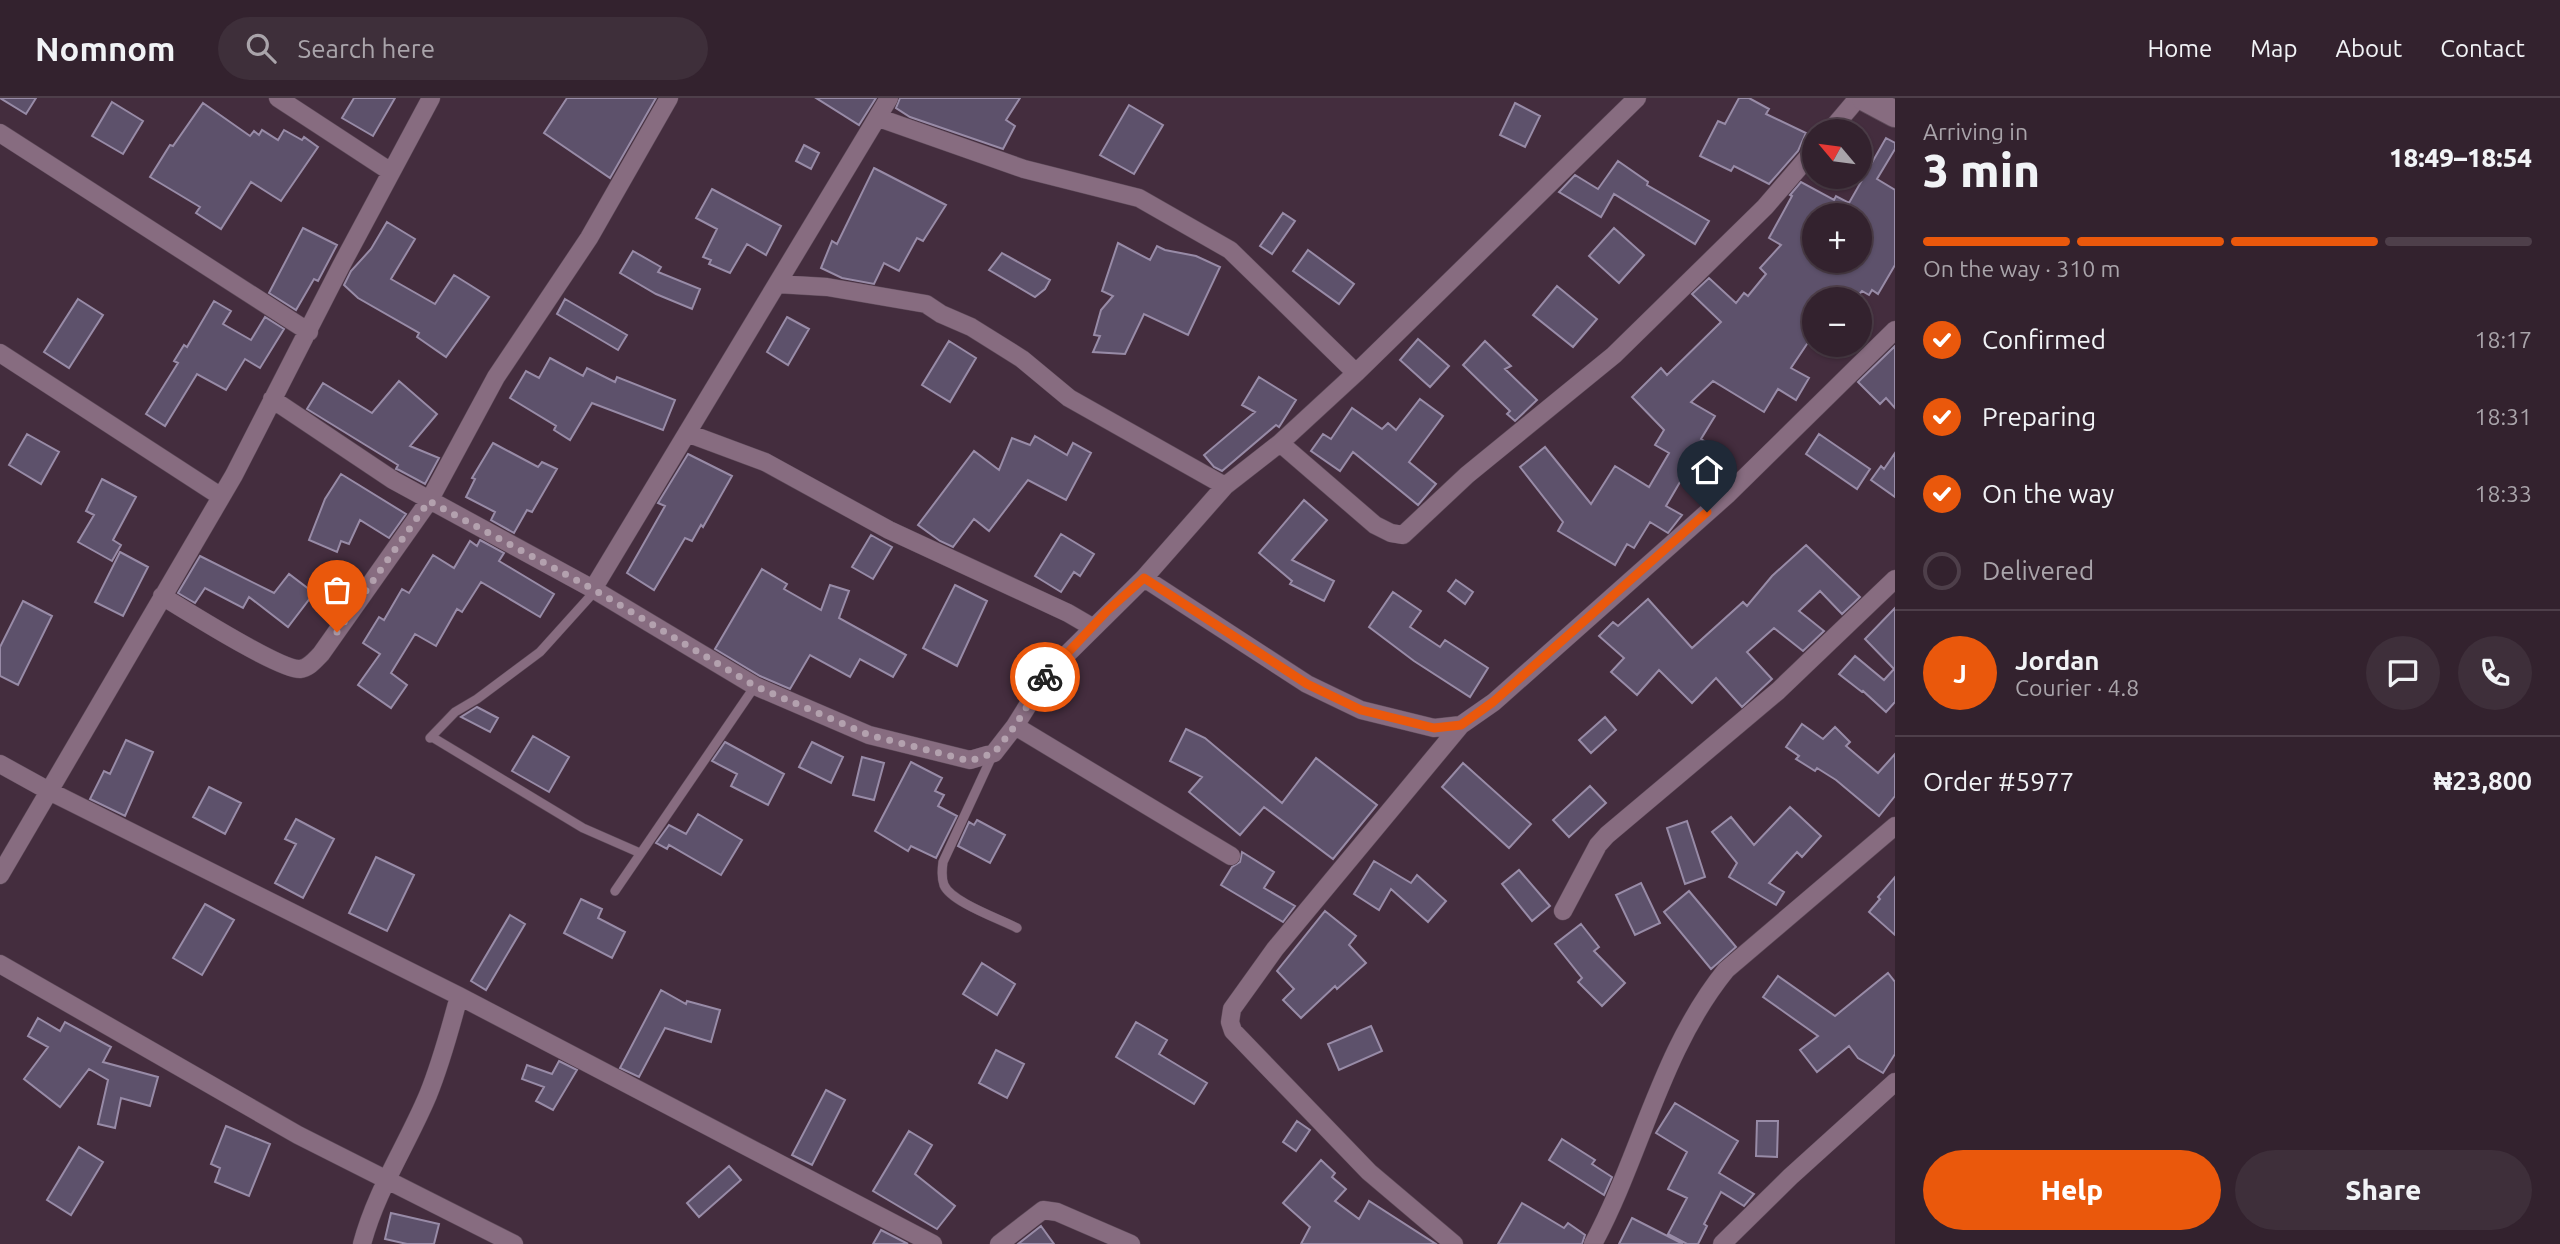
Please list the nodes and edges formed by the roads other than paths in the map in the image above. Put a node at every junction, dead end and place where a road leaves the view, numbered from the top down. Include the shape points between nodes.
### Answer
1 (278, 98) edge
2 (431, 98) edge
3 (669, 98) edge
4 (889, 98) edge
5 (1637, 98) edge
6 (1876, 103) edge
7 (879, 118) junction
8 (1850, 119) edge
9 (0, 133) edge
10 (1802, 164) edge
11 (391, 172) junction
12 (777, 284) junction
13 (1895, 330) edge
14 (309, 332) junction
15 (0, 353) edge
16 (1356, 373) junction
17 (272, 399) junction
18 (687, 433) junction
19 (1280, 443) junction
20 (1225, 486) junction
21 (220, 496) junction
22 (429, 501) junction
23 (1144, 578) junction
24 (1895, 579) edge
25 (594, 590) junction
26 (162, 596) junction
27 (1092, 627) junction
28 (755, 686) junction
29 (1461, 725) junction
30 (1015, 726) junction
31 (994, 753) junction
32 (0, 764) edge
33 (49, 791) junction
34 (1895, 826) edge
35 (640, 853) junction
36 (1231, 856) dead end
37 (0, 875) edge
38 (615, 891) dead end
39 (1563, 911) dead end
40 (1017, 928) dead end
41 (0, 964) edge
42 (459, 996) junction
43 (1895, 1082) edge
44 (385, 1181) junction
45 (362, 1244) edge
46 (514, 1244) edge
47 (933, 1244) edge
48 (999, 1244) edge
49 (1131, 1244) edge
50 (1454, 1244) edge
51 (1593, 1244) edge
52 (1722, 1244) edge

1 - 11 street
2 - 11 street
3 - 22 street via 589,238 496,377
4 - 7 street
5 - 16 street
6 - 8 street
7 - 12 street
7 - 16 street via 1024,169 1139,198 1230,250
9 - 14 street
10 - 19 street via 1765,207 1614,355 1467,475 1403,535 1375,526
11 - 14 street
12 - 18 street
12 - 20 street via 827,287 926,304 1022,359 1069,398
13 - 29 street via 1727,495 1493,702
14 - 17 street
15 - 21 street
16 - 19 street
17 - 21 street
17 - 22 street
18 - 25 street
18 - 27 street via 765,462 888,530
19 - 20 street
20 - 23 street
21 - 26 street
22 - 25 street
22 - 26 street via 307,668 275,661
23 - 27 street
23 - 29 street via 1307,684 1361,710 1434,728
24 - 39 street via 1778,691 1607,835
25 - 28 street
25 - 35 lane via 540,652 456,712 431,738 583,828
26 - 33 street
27 - 30 street via 1048,673
28 - 31 street via 869,735 970,761
28 - 35 lane
29 - 50 street via 1275,949 1231,1009 1230,1022 1233,1031 1368,1172
30 - 31 street
30 - 36 street
31 - 40 lane via 942,873 944,886 954,896
32 - 33 street
33 - 37 street
33 - 42 street
34 - 51 street via 1726,970 1711,988 1658,1087 1614,1204
35 - 38 lane
41 - 44 street
42 - 44 street via 427,1097
42 - 47 street
43 - 52 street
44 - 45 street
44 - 46 street
48 - 49 street via 1043,1210

